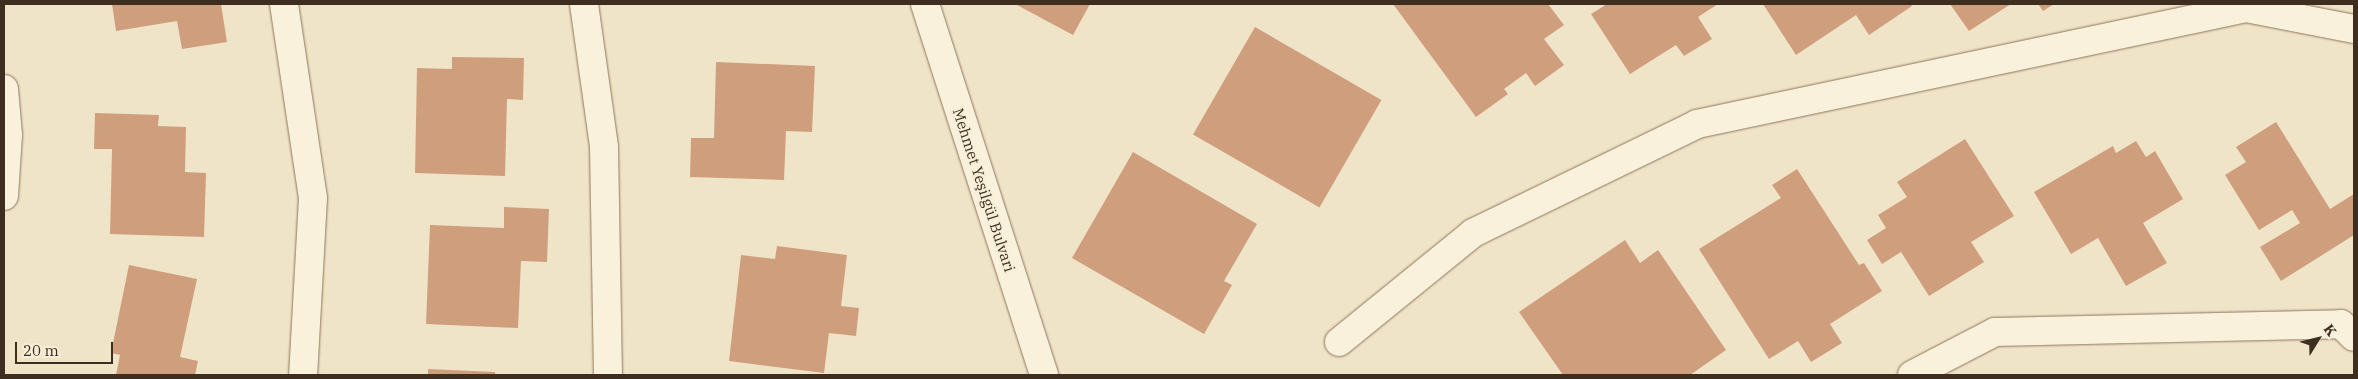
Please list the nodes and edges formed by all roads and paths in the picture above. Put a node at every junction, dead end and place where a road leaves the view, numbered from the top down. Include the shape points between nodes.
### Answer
1 (284, 4) edge
2 (584, 4) edge
3 (925, 4) edge
4 (2354, 29) edge
5 (4, 89) edge
6 (4, 196) edge
7 (2354, 337) edge
8 (1339, 342) dead end
9 (303, 375) edge
10 (608, 375) edge
11 (1044, 375) edge
12 (1912, 375) edge

1 - 9 street via 313,198
2 - 10 street via 604,147
3 - 11 street, Mehmet Yeşilgül Bulvari
4 - 8 street via 2246,8 1697,124 1473,233
5 - 6 street via 8,135
7 - 12 street via 2341,324 1995,332

